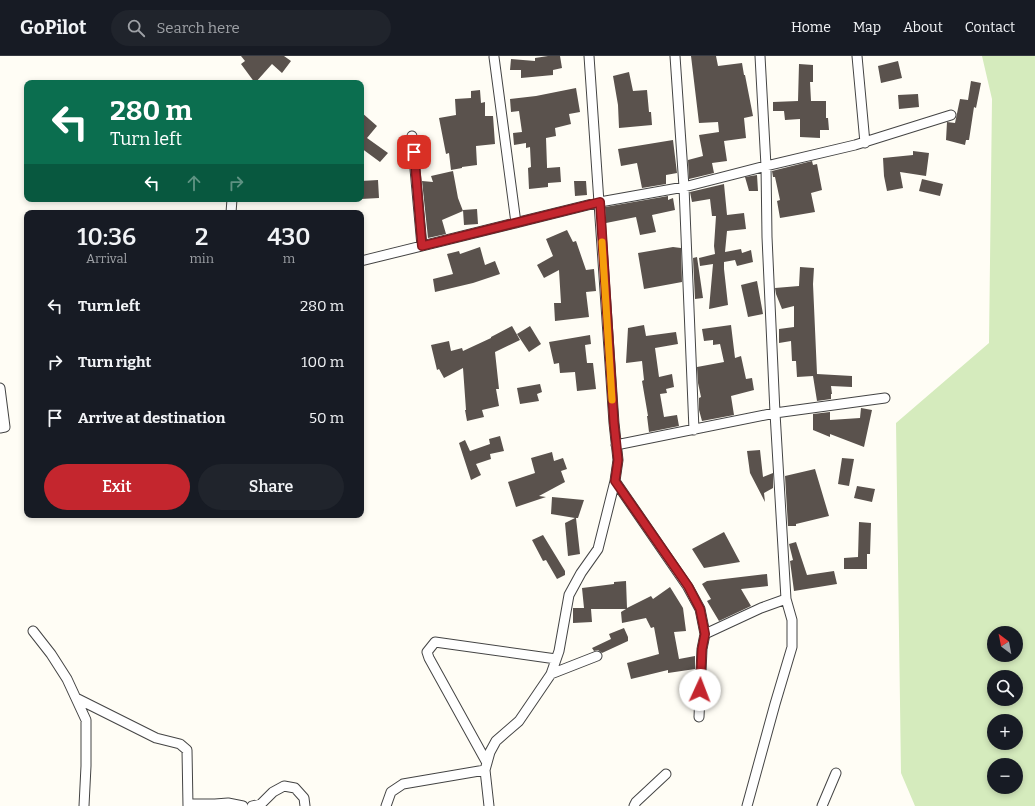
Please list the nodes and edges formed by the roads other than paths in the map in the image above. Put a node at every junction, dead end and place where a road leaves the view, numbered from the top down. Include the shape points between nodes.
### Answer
1 (589, 56) edge
2 (675, 56) edge
3 (760, 56) edge
4 (857, 56) edge
5 (494, 57) dead end
6 (951, 115) dead end
7 (412, 136) dead end
8 (865, 143) junction
9 (766, 166) junction
10 (684, 187) junction
11 (600, 202) junction
12 (516, 223) junction
13 (422, 246) junction
14 (364, 260) edge
15 (0, 388) edge
16 (885, 398) dead end
17 (775, 412) junction
18 (0, 428) edge
19 (694, 430) junction
20 (616, 446) junction
21 (615, 481) junction
22 (786, 599) junction
23 (33, 631) dead end
24 (705, 634) junction
25 (597, 656) dead end
26 (556, 659) junction
27 (551, 674) junction
28 (76, 698) junction
29 (699, 717) dead end
30 (486, 767) junction
31 (836, 773) dead end
32 (666, 774) dead end
33 (270, 795) junction
34 (188, 805) edge
35 (84, 806) edge
36 (243, 806) edge
37 (252, 806) edge
38 (270, 806) edge
39 (306, 806) edge
40 (386, 806) edge
41 (489, 806) edge
42 (634, 806) edge
43 (747, 806) edge
44 (822, 806) edge

1 - 11 street
2 - 10 street
3 - 9 street
4 - 8 street
5 - 12 street
6 - 8 street
7 - 13 street
8 - 9 street
9 - 10 street
9 - 17 street
10 - 11 street
10 - 19 street
11 - 12 street
11 - 20 street
12 - 13 street
13 - 14 street
15 - 18 street via 5,426
16 - 17 street
17 - 19 street
17 - 22 street
19 - 20 street
20 - 21 street via 618,460
21 - 24 street via 688,586 700,609
21 - 26 street via 598,548 569,595
22 - 24 street
22 - 43 street via 792,620 792,647
23 - 28 street via 55,660
24 - 29 street
25 - 27 street
26 - 27 street
26 - 30 street via 435,642 427,652
27 - 30 street via 519,721 496,741
28 - 34 street via 156,738 180,744 187,750
28 - 35 street via 86,720
30 - 40 street via 403,784 391,792
30 - 41 street
31 - 44 street
32 - 42 street
33 - 37 street via 261,804
33 - 38 street
33 - 39 street via 284,786 295,788 304,798
34 - 36 street via 228,802

